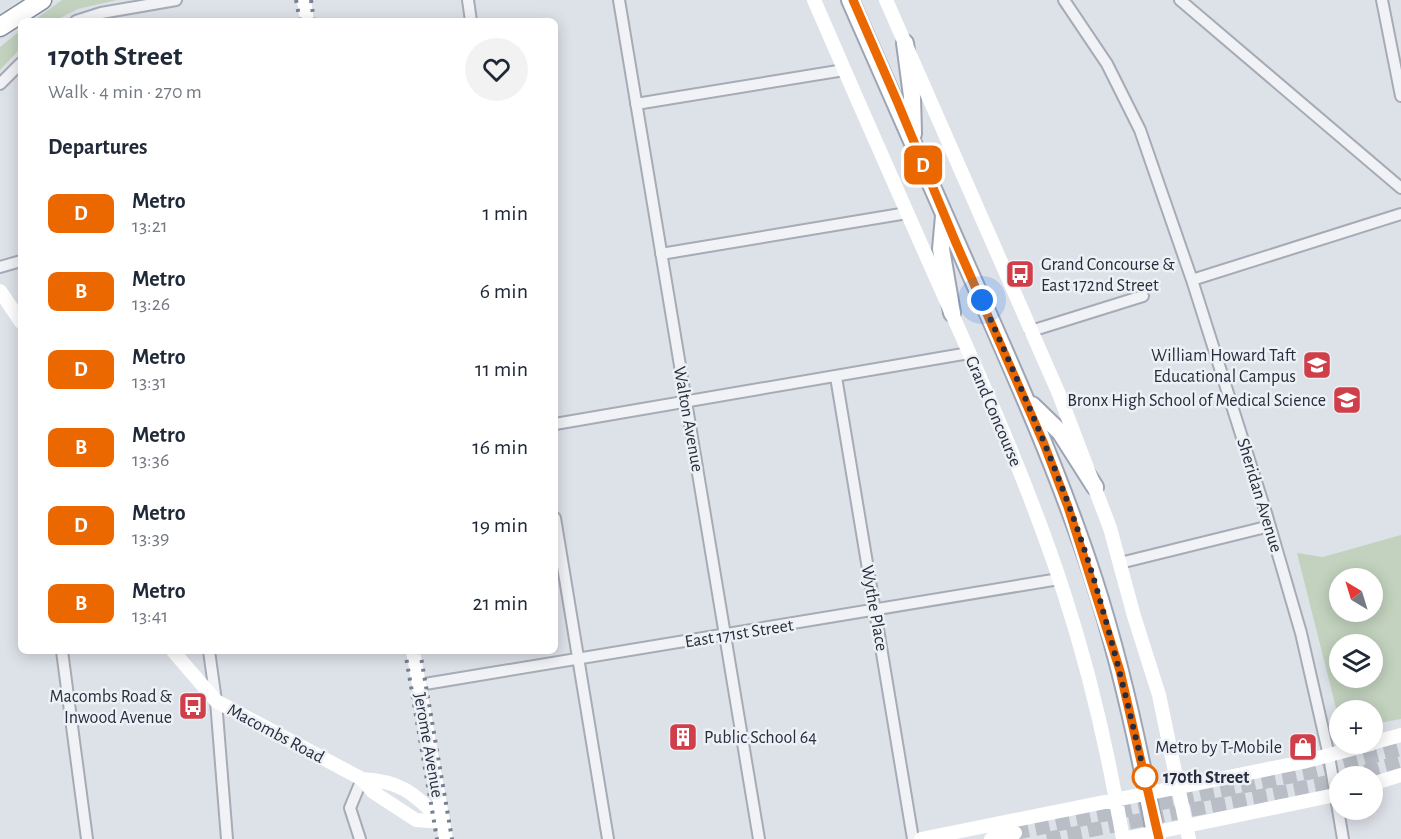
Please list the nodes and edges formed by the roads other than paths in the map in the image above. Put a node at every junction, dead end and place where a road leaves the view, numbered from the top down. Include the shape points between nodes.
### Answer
1 (18, 0) edge
2 (42, 0) edge
3 (176, 0) edge
4 (304, 0) edge
5 (468, 0) edge
6 (619, 0) edge
7 (814, 0) edge
8 (850, 0) edge
9 (886, 0) edge
10 (1064, 0) edge
11 (1180, 0) edge
12 (1382, 0) edge
13 (0, 15) edge
14 (102, 17) edge
15 (307, 18) edge
16 (471, 18) edge
17 (0, 27) edge
18 (905, 43) junction
19 (18, 66) edge
20 (844, 70) junction
21 (0, 84) edge
22 (1401, 96) edge
23 (636, 104) junction
24 (913, 144) junction
25 (1401, 188) edge
26 (907, 213) junction
27 (1401, 214) edge
28 (944, 215) junction
29 (661, 254) junction
30 (18, 262) edge
31 (0, 267) edge
32 (1192, 280) junction
33 (0, 291) edge
34 (1143, 296) dead end
35 (952, 313) junction
36 (18, 318) edge
37 (1031, 331) junction
38 (969, 353) junction
39 (836, 377) junction
40 (1025, 398) junction
41 (686, 402) junction
42 (558, 423) edge
43 (1095, 487) junction
44 (1270, 526) junction
45 (558, 536) edge
46 (1120, 563) junction
47 (1059, 579) junction
48 (875, 610) junction
49 (725, 635) junction
50 (62, 654) edge
51 (176, 654) edge
52 (209, 654) edge
53 (414, 654) edge
54 (579, 660) junction
55 (419, 685) junction
56 (216, 701) junction
57 (1401, 735) edge
58 (1383, 741) edge
59 (1336, 754) edge
60 (1329, 756) junction
61 (1331, 766) edge
62 (1401, 775) edge
63 (362, 779) junction
64 (1383, 781) edge
65 (1179, 787) junction
66 (1148, 793) junction
67 (1329, 796) edge
68 (1116, 799) junction
69 (1340, 820) edge
70 (443, 822) junction
71 (1015, 833) dead end
72 (1187, 833) edge
73 (1155, 836) edge
74 (87, 839) edge
75 (227, 839) edge
76 (360, 839) edge
77 (446, 839) edge
78 (608, 839) edge
79 (759, 839) edge
80 (913, 839) edge
81 (921, 839) edge
82 (991, 839) edge
83 (1123, 839) edge
84 (1342, 839) edge

1 - 13 highway
2 - 17 highway
3 - 14 street
4 - 15 street
5 - 16 street
6 - 23 street, Walton Avenue
7 - 20 street, Grand Concourse
8 - 24 main road, Grand Concourse
9 - 18 street
10 - 32 street, Sheridan Avenue via 1107,64 1140,130
11 - 25 street
12 - 22 street
18 - 24 main road
18 - 37 street
19 - 21 street
20 - 23 street
20 - 26 street, Grand Concourse
23 - 29 street, Walton Avenue
24 - 28 main road, Grand Concourse
26 - 29 street
26 - 35 street, Grand Concourse
27 - 32 street
28 - 35 main road via 941,249
28 - 40 main road, Grand Concourse
29 - 41 street, Walton Avenue
30 - 31 street
32 - 44 street, Sheridan Avenue
33 - 36 street
34 - 37 street
35 - 38 street, Grand Concourse
37 - 43 street
38 - 39 street
38 - 47 street, Grand Concourse via 1022,476
39 - 41 street
39 - 48 street, Wythe Place
40 - 43 main road via 1060,432
40 - 66 main road, Grand Concourse via 1095,583 1125,689
41 - 42 street
41 - 49 street, Walton Avenue
43 - 46 street
44 - 46 street
44 - 60 street, Sheridan Avenue via 1302,633
45 - 54 street
46 - 65 street via 1153,673
47 - 48 street, East 171st Street
47 - 68 street, Grand Concourse via 1090,680
48 - 49 street, East 171st Street
48 - 80 street, Wythe Place
49 - 54 street, East 171st Street
49 - 79 street, Walton Avenue
50 - 74 street
51 - 56 street, Macombs Road
52 - 56 street
53 - 55 street, Jerome Avenue
54 - 55 street, East 171st Street
54 - 78 street
55 - 70 street, Jerome Avenue
56 - 63 street, Macombs Road
56 - 75 street
57 - 58 street
59 - 60 street
60 - 61 street, Sheridan Avenue
60 - 65 street
62 - 64 street
63 - 70 street, Macombs Road via 382,780 412,793
63 - 70 street, Macombs Road via 373,792 416,820
63 - 76 street via 350,808
65 - 66 street
65 - 72 street
66 - 68 street
66 - 73 main road, Grand Concourse
67 - 72 street
68 - 81 street
68 - 83 street, Grand Concourse
69 - 84 street, Sheridan Avenue
70 - 77 street, Jerome Avenue
71 - 82 street
72 - 73 street
73 - 83 street

